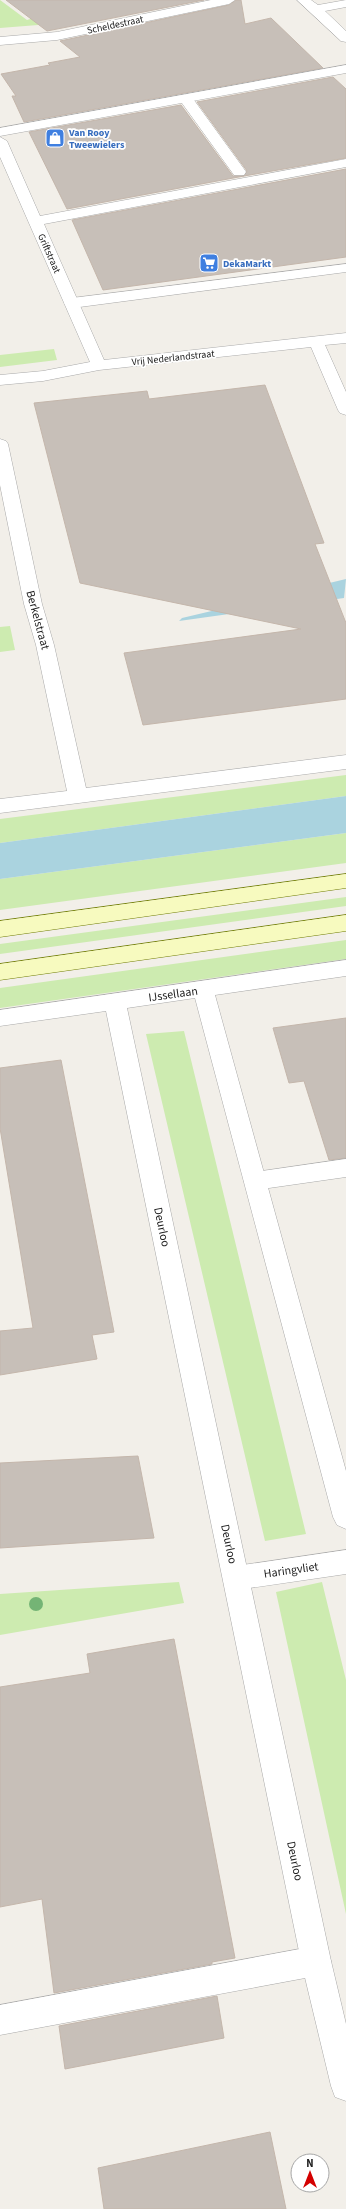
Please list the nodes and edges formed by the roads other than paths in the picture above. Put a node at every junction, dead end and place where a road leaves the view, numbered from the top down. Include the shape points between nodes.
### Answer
1 (229, 0) edge
2 (303, 0) edge
3 (346, 3) edge
4 (316, 9) junction
5 (346, 38) edge
6 (0, 42) edge
7 (346, 69) edge
8 (186, 99) junction
9 (0, 132) edge
10 (0, 141) edge
11 (346, 163) edge
12 (239, 172) dead end
13 (36, 221) junction
14 (346, 268) edge
15 (72, 303) junction
16 (346, 338) edge
17 (316, 341) junction
18 (99, 365) junction
19 (0, 380) edge
20 (346, 410) edge
21 (0, 444) edge
22 (346, 762) edge
23 (78, 796) junction
24 (0, 806) edge
25 (346, 881) edge
26 (346, 923) edge
27 (0, 929) edge
28 (346, 968) edge
29 (0, 972) edge
30 (202, 989) junction
31 (115, 1002) junction
32 (0, 1018) edge
33 (346, 1168) edge
34 (255, 1181) junction
35 (346, 1517) edge
36 (346, 1562) edge
37 (236, 1578) junction
38 (316, 1961) junction
39 (0, 2020) edge
40 (346, 2086) edge

1 - 6 street, Scheldestraat via 57,36
2 - 4 street
3 - 4 street
4 - 5 street
7 - 8 street
8 - 9 street
8 - 12 street
10 - 13 street, Griftstraat
11 - 13 street
13 - 15 street, Griftstraat
14 - 15 street
15 - 18 street, Griftstraat
16 - 17 street, Vrij Nederlandstraat
17 - 18 street, Vrij Nederlandstraat
17 - 20 street
18 - 19 street, Vrij Nederlandstraat via 43,376
21 - 23 street, Berkelstraat via 33,604 45,646
22 - 23 street
23 - 24 street
25 - 27 main road
26 - 29 main road
28 - 30 street, IJssellaan
30 - 31 street, IJssellaan
30 - 34 street
31 - 32 street, IJssellaan
31 - 37 street, Deurloo
33 - 34 street
34 - 35 street
36 - 37 street, Haringvliet
37 - 38 street, Deurloo
38 - 39 street
38 - 40 street, Deurloo

